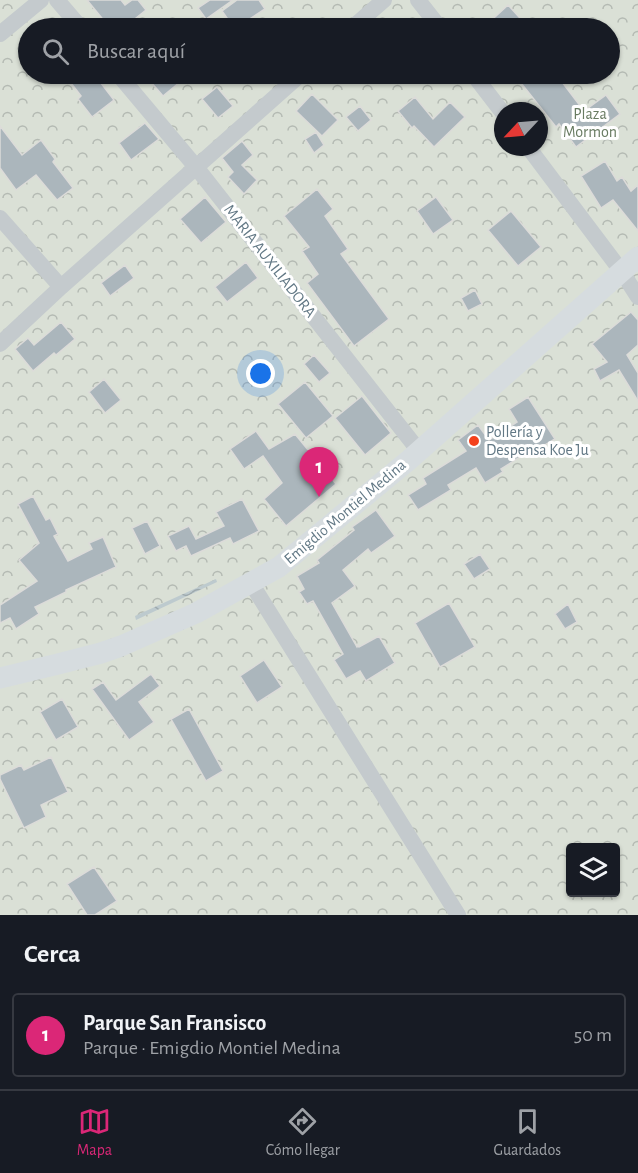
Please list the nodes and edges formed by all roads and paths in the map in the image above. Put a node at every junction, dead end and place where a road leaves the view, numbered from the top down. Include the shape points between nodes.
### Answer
1 (41, 0) edge
2 (57, 0) edge
3 (384, 0) edge
4 (418, 0) edge
5 (19, 18) edge
6 (72, 18) edge
7 (363, 18) edge
8 (432, 18) edge
9 (18, 19) edge
10 (0, 34) edge
11 (126, 84) edge
12 (290, 84) edge
13 (481, 84) edge
14 (495, 102) edge
15 (535, 156) edge
16 (196, 167) junction
17 (0, 218) edge
18 (638, 257) edge
19 (622, 272) junction
20 (61, 287) junction
21 (638, 297) edge
22 (0, 344) edge
23 (419, 451) junction
24 (251, 583) junction
25 (0, 678) edge
26 (458, 915) edge

1 - 5 street
2 - 6 street
3 - 7 street
4 - 8 street
9 - 10 street
11 - 16 street, MARIA AUXILIADORA
12 - 16 street
13 - 14 street
15 - 19 street
16 - 20 street
16 - 23 street, MARIA AUXILIADORA
17 - 20 street
18 - 19 main road, Emigdio Montiel Medina
19 - 21 street
19 - 23 main road, Emigdio Montiel Medina
20 - 22 street
23 - 24 main road, Emigdio Montiel Medina via 302,550
24 - 25 main road, Emigdio Montiel Medina via 196,613 121,646
24 - 26 street

